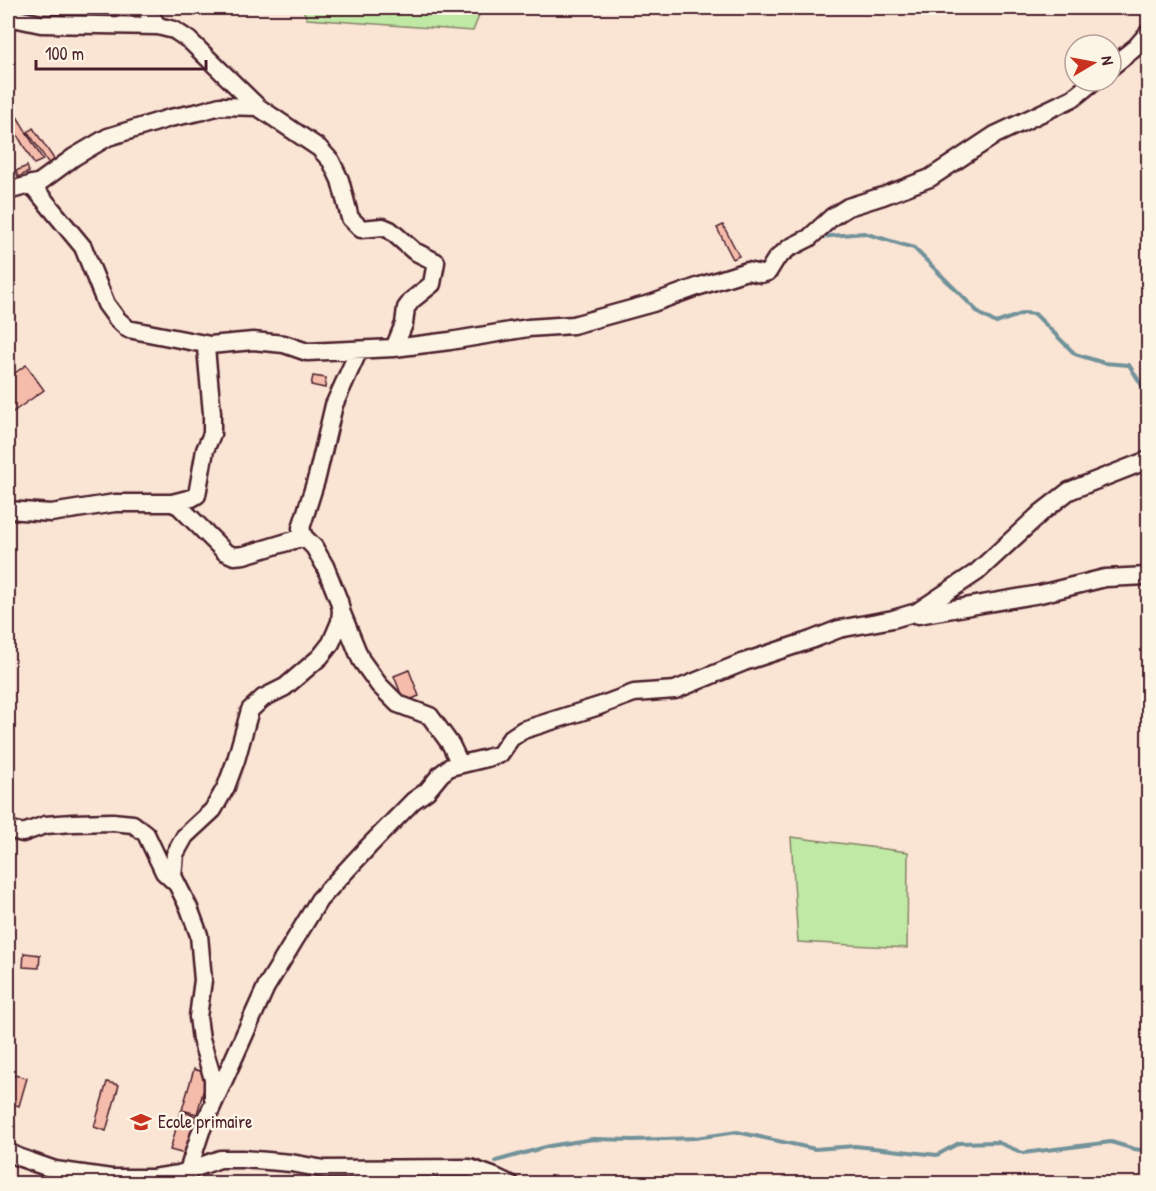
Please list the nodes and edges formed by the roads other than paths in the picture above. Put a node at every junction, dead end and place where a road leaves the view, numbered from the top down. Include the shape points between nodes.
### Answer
1 (145, 8) edge
2 (8, 17) edge
3 (158, 26) junction
4 (1149, 33) edge
5 (1123, 57) edge
6 (1079, 93) edge
7 (258, 107) junction
8 (31, 184) junction
9 (8, 191) edge
10 (210, 345) junction
11 (394, 348) junction
12 (358, 350) junction
13 (1149, 460) edge
14 (172, 503) junction
15 (8, 510) edge
16 (304, 537) junction
17 (1149, 576) edge
18 (340, 610) junction
19 (893, 619) junction
20 (460, 764) junction
21 (8, 829) edge
22 (177, 885) junction
23 (213, 1104) junction
24 (8, 1152) edge
25 (56, 1170) junction
26 (184, 1177) edge
27 (70, 1184) edge
28 (510, 1184) edge

1 - 3 street
2 - 3 street via 41,24
3 - 7 street via 189,40
4 - 5 street
6 - 11 street via 995,135 930,178 848,207 809,238 789,248 768,272 747,271 653,303 573,324
7 - 8 street via 220,106 108,137
7 - 11 street via 319,148 331,161 350,218 360,230 383,227 436,262 432,284 406,308
8 - 9 street
8 - 10 street via 83,247 106,304 128,329
10 - 12 street via 253,341 284,344 307,352
10 - 14 street via 206,348 212,434 197,495
11 - 12 street
12 - 16 street via 334,405 302,528
13 - 19 street via 1069,491 977,572 917,612
14 - 15 street via 115,503 51,513
14 - 16 street via 234,556
16 - 18 street via 326,566
17 - 19 street via 1105,578 1040,594
18 - 20 street via 361,660 379,686 398,704 430,716
18 - 22 street via 336,632 320,657 250,710 226,787 213,810 185,836 175,854 173,876
19 - 20 street via 839,629 675,690 634,693 523,730 511,738 500,754
20 - 23 street via 441,774 413,801 319,900 266,987
21 - 22 street via 23,833 45,825 134,824 146,834 164,872
22 - 23 street via 199,935 203,980 198,1017 213,1079
23 - 26 street
24 - 25 street
25 - 26 street via 111,1178 179,1174
25 - 27 street
26 - 28 street via 220,1159 243,1159 324,1169 470,1168

